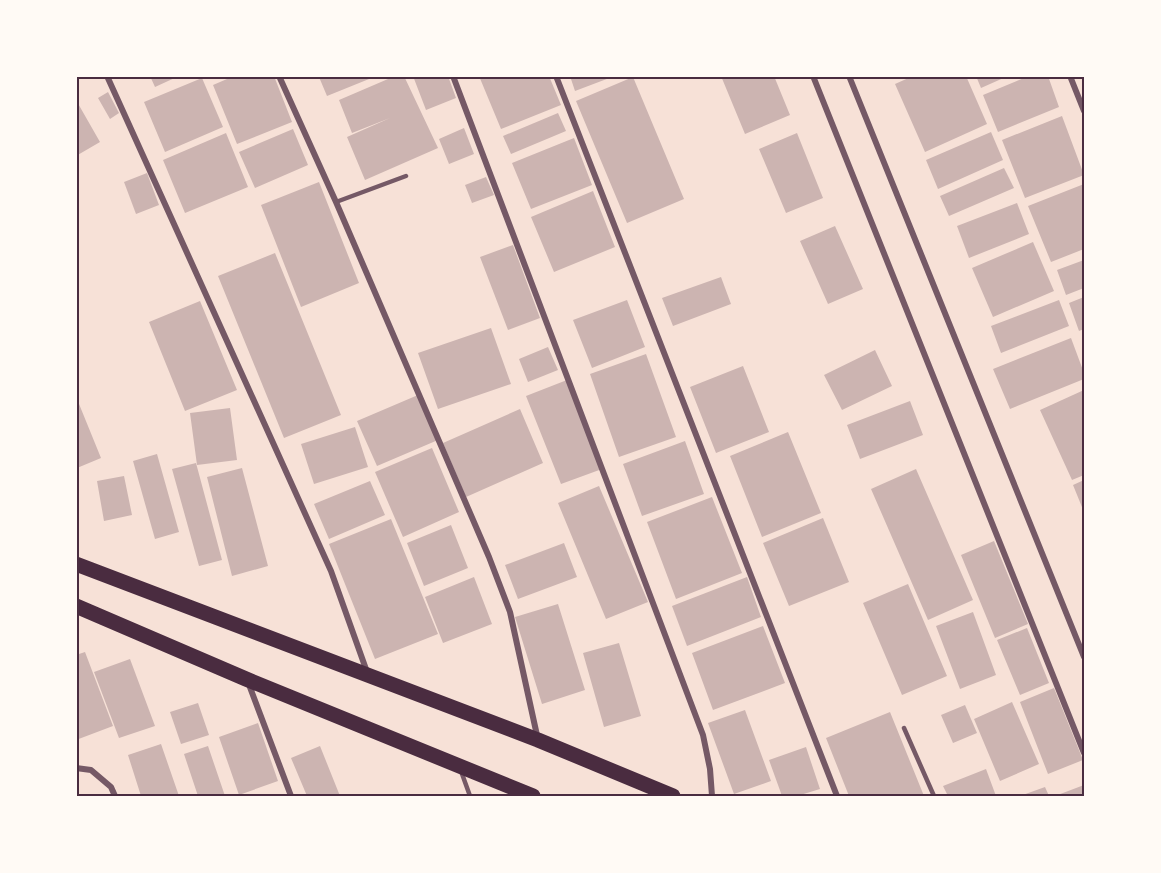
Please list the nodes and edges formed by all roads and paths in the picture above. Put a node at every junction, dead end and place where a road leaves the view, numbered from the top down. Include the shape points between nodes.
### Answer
1 (107, 76) edge
2 (279, 76) edge
3 (453, 76) edge
4 (556, 76) edge
5 (813, 76) edge
6 (849, 76) edge
7 (1070, 76) edge
8 (1084, 111) edge
9 (406, 176) dead end
10 (336, 202) junction
11 (76, 564) edge
12 (76, 606) edge
13 (1084, 657) edge
14 (368, 675) junction
15 (246, 679) junction
16 (904, 728) dead end
17 (538, 740) junction
18 (1084, 753) edge
19 (460, 766) junction
20 (76, 768) edge
21 (115, 796) edge
22 (291, 796) edge
23 (470, 796) edge
24 (533, 796) edge
25 (673, 796) edge
26 (712, 796) edge
27 (837, 796) edge
28 (934, 796) edge

1 - 14 street via 332,571
2 - 10 street
3 - 26 street via 703,735
4 - 27 street
5 - 18 street
6 - 13 street
7 - 8 street
9 - 10 lane
10 - 17 street via 510,612
11 - 14 main road
12 - 15 main road
14 - 17 main road
15 - 19 main road
15 - 22 street
16 - 28 lane
17 - 25 main road
19 - 23 lane
19 - 24 main road
20 - 21 street via 91,770 111,787

